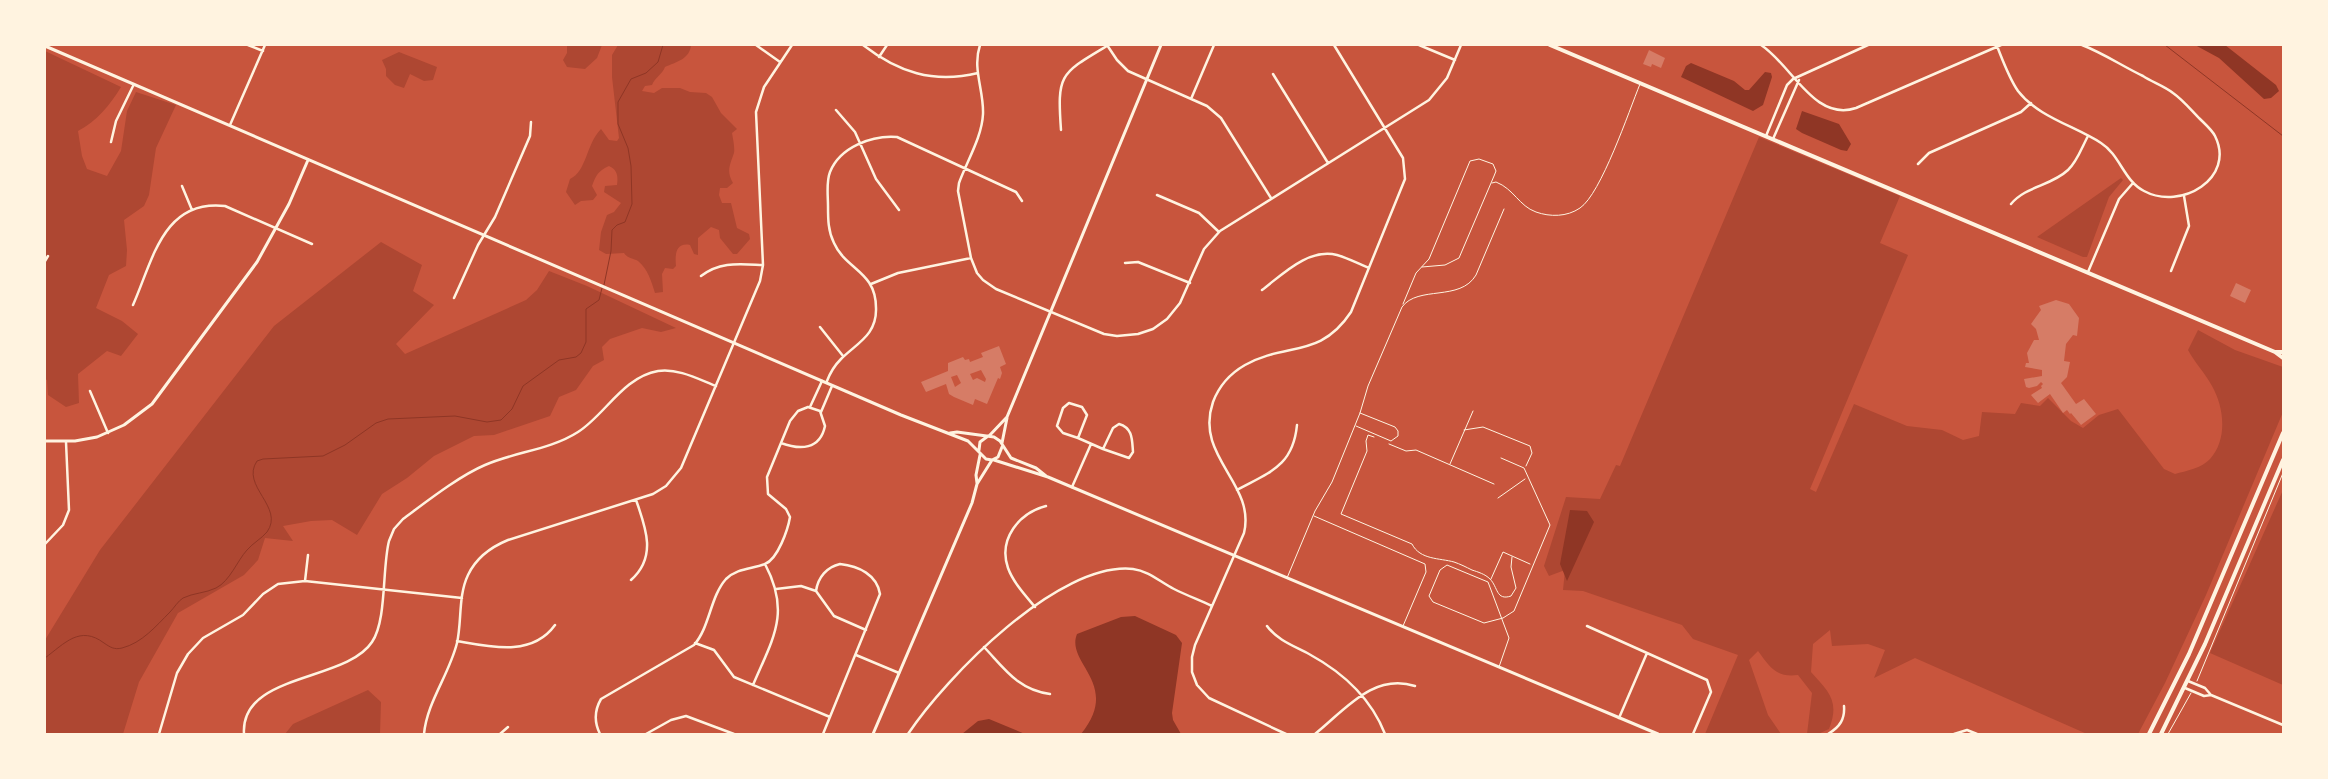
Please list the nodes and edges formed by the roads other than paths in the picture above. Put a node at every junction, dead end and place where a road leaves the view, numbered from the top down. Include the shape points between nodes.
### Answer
1 (248, 45) edge
2 (266, 45) edge
3 (756, 45) edge
4 (792, 45) edge
5 (863, 45) edge
6 (887, 45) edge
7 (980, 45) edge
8 (1161, 45) edge
9 (1214, 45) edge
10 (1334, 45) edge
11 (1419, 45) edge
12 (1461, 45) edge
13 (1550, 45) edge
14 (1868, 45) edge
15 (2001, 45) edge
16 (2082, 45) edge
17 (45, 46) edge
18 (1107, 46) edge
19 (1763, 46) edge
20 (1997, 46) junction
21 (263, 51) junction
22 (879, 57) junction
23 (1455, 60) junction
24 (780, 62) junction
25 (978, 73) junction
26 (1273, 74) dead end
27 (1797, 79) junction
28 (1147, 81) junction
29 (1640, 83) junction
30 (134, 84) junction
31 (1191, 100) junction
32 (2030, 104) junction
33 (836, 110) dead end
34 (531, 122) dead end
35 (230, 126) junction
36 (1385, 129) junction
37 (1061, 130) dead end
38 (1766, 136) junction
39 (2088, 136) junction
40 (1773, 139) junction
41 (111, 142) dead end
42 (861, 143) junction
43 (308, 160) junction
44 (1328, 164) junction
45 (1918, 164) dead end
46 (964, 170) junction
47 (1494, 176) junction
48 (1496, 182) junction
49 (2133, 183) junction
50 (1491, 185) junction
51 (182, 186) dead end
52 (1158, 194) dead end
53 (2184, 196) junction
54 (1271, 199) junction
55 (1022, 201) dead end
56 (2011, 204) dead end
57 (1504, 209) dead end
58 (192, 210) junction
59 (899, 210) dead end
60 (277, 228) junction
61 (1219, 232) junction
62 (483, 235) junction
63 (312, 244) dead end
64 (48, 256) dead end
65 (970, 258) junction
66 (45, 261) edge
67 (1125, 263) dead end
68 (763, 265) junction
69 (1422, 267) junction
70 (1369, 268) junction
71 (2172, 271) dead end
72 (2088, 272) junction
73 (700, 276) dead end
74 (1190, 283) junction
75 (871, 284) junction
76 (1262, 290) dead end
77 (454, 298) dead end
78 (133, 305) dead end
79 (1402, 307) junction
80 (1051, 312) junction
81 (820, 327) dead end
82 (734, 342) junction
83 (2275, 352) junction
84 (2283, 352) edge
85 (843, 356) junction
86 (2283, 358) edge
87 (822, 380) junction
88 (827, 381) junction
89 (833, 384) junction
90 (716, 386) junction
91 (90, 391) dead end
92 (810, 407) junction
93 (821, 412) junction
94 (1360, 413) junction
95 (1007, 417) junction
96 (1297, 425) dead end
97 (1355, 426) junction
98 (108, 433) junction
99 (2283, 433) edge
100 (950, 434) junction
101 (988, 436) junction
102 (1078, 438) junction
103 (45, 441) edge
104 (66, 442) junction
105 (781, 443) junction
106 (1090, 444) junction
107 (1002, 446) junction
108 (1103, 449) junction
109 (980, 454) junction
110 (1502, 458) dead end
111 (993, 460) junction
112 (2283, 460) edge
113 (1048, 477) junction
114 (977, 484) junction
115 (1072, 488) junction
116 (1237, 490) junction
117 (636, 500) junction
118 (1046, 506) dead end
119 (1313, 516) junction
120 (45, 544) edge
121 (308, 555) dead end
122 (1234, 556) junction
123 (765, 564) junction
124 (1287, 578) junction
125 (631, 580) dead end
126 (305, 581) junction
127 (776, 589) junction
128 (383, 590) junction
129 (816, 592) junction
130 (462, 598) junction
131 (1034, 606) junction
132 (1212, 606) junction
133 (1503, 618) junction
134 (555, 625) dead end
135 (1267, 626) dead end
136 (1587, 626) dead end
137 (1403, 627) junction
138 (867, 630) junction
139 (457, 641) junction
140 (695, 643) junction
141 (984, 647) junction
142 (1646, 653) junction
143 (856, 655) junction
144 (1499, 667) junction
145 (899, 673) junction
146 (2188, 680) junction
147 (753, 685) junction
148 (1416, 686) dead end
149 (2185, 688) junction
150 (1050, 694) dead end
151 (2211, 694) junction
152 (1362, 696) junction
153 (1844, 706) dead end
154 (830, 717) junction
155 (1619, 718) junction
156 (2283, 725) edge
157 (508, 727) dead end
158 (159, 734) edge
159 (244, 734) edge
160 (424, 734) edge
161 (500, 734) edge
162 (600, 734) edge
163 (646, 734) edge
164 (734, 734) edge
165 (823, 734) edge
166 (873, 734) edge
167 (908, 734) edge
168 (1286, 734) edge
169 (1315, 734) edge
170 (1385, 734) edge
171 (1658, 734) edge
172 (1693, 734) edge
173 (1828, 734) edge
174 (1954, 734) edge
175 (1977, 734) edge
176 (2149, 734) edge
177 (2161, 734) edge

1 - 21 street
2 - 21 street
3 - 24 street
4 - 24 street
5 - 22 street
6 - 22 street
7 - 25 street
8 - 28 street
9 - 31 street
10 - 36 street
11 - 23 street
12 - 23 street
13 - 29 main road
14 - 27 street
15 - 20 street
16 - 53 street via 2172,93 2213,132 2219,147 2216,167 2206,183
17 - 30 street
18 - 28 street via 1125,69
18 - 37 street via 1074,66 1063,81 1059,99
19 - 27 street
20 - 27 street via 1847,111 1835,111 1821,105
20 - 32 street via 2014,83
21 - 35 street
22 - 25 street via 938,78
23 - 36 street via 1447,78 1429,100
24 - 68 street via 764,87 756,112
25 - 46 street via 982,126
26 - 44 street
27 - 38 street via 1787,85
27 - 40 street
28 - 31 street
28 - 80 street
29 - 38 main road
29 - 48 lane via 1596,191 1580,208 1558,216 1536,212 1527,208 1512,190
30 - 35 street
30 - 41 street via 116,120
31 - 54 street via 1206,106 1221,118
32 - 39 street
32 - 45 street via 2021,112 1929,153
33 - 42 street via 849,123
34 - 62 street via 530,136 495,217
35 - 43 street
36 - 44 street
36 - 70 street via 1402,158 1405,179
38 - 40 main road
39 - 49 street via 2109,150
39 - 56 street via 2066,172 2022,193
40 - 72 main road
42 - 46 street via 880,137 897,137
42 - 59 street via 880,186
42 - 75 street via 841,155 830,173 829,225 837,250
43 - 60 street
43 - 62 street
44 - 54 street
46 - 55 street via 1016,192
46 - 65 street via 958,191
47 - 48 lane
47 - 50 lane
47 - 69 lane via 1493,164 1479,159 1470,161 1429,259
48 - 50 lane
49 - 53 street via 2164,198
49 - 72 street via 2119,199
50 - 69 lane via 1460,257 1445,265
51 - 58 street
52 - 61 street via 1199,213
53 - 71 street via 2189,226
54 - 61 street
57 - 79 lane via 1476,276 1470,283 1461,289 1412,299
58 - 60 street via 204,206 225,206
58 - 78 street via 175,220 165,232
60 - 63 street
60 - 98 street via 257,262 162,392 139,415
61 - 74 street via 1204,249
62 - 77 street
62 - 82 street
64 - 66 street
65 - 75 street via 898,272
65 - 80 street via 977,273 989,286
67 - 74 street via 1138,262
68 - 73 street via 720,265
68 - 82 street via 760,281
69 - 79 lane via 1408,287
70 - 76 street via 1336,255 1313,256
70 - 116 street via 1351,312 1332,334 1306,348 1251,362 1220,387 1211,408 1210,435 1218,457
72 - 83 main road
74 - 80 street via 1180,304 1167,319 1138,334 1104,334
75 - 85 street via 876,308 874,323 867,337
79 - 94 lane
80 - 95 street
81 - 85 street
82 - 87 street
82 - 90 street
83 - 84 main road
83 - 86 main road
85 - 88 street
87 - 88 street
87 - 92 street
88 - 89 street
89 - 93 street
89 - 100 street
90 - 117 street via 677,473 658,491
90 - 128 street via 678,372 652,373 630,384 573,435 472,472 396,526 388,545
91 - 98 street
92 - 93 street
92 - 105 street via 794,415
93 - 105 street via 825,426 819,441 808,448
94 - 97 lane
94 - 97 lane via 1395,427 1398,436 1391,441
95 - 101 street
95 - 107 street
96 - 116 street via 1295,442 1286,460
97 - 119 lane
98 - 104 street
99 - 176 main road via 2193,644
100 - 101 street
100 - 109 street via 971,443
101 - 107 street via 996,438
101 - 109 street via 980,442
102 - 102 street via 1086,412 1082,407 1069,403 1063,408 1058,426 1063,432
102 - 106 street
103 - 104 street
104 - 120 street via 69,510 63,525
105 - 123 street via 767,477 767,489 788,512 789,522 782,543
106 - 108 street
106 - 115 street
107 - 111 street via 1000,455
107 - 113 street via 1012,458
108 - 108 street via 1124,458 1131,457 1129,430 1123,425 1116,425
109 - 111 street
109 - 114 street
110 - 133 lane via 1524,468 1550,526 1514,611
111 - 113 street
111 - 114 street
112 - 146 main road
113 - 115 street
114 - 145 street via 972,503
115 - 122 street
116 - 122 street via 1246,516 1244,533
117 - 125 street via 648,549 643,568
117 - 130 street via 496,546 474,564
118 - 131 street via 1028,513 1017,523 1006,543 1009,569
119 - 124 lane
119 - 137 lane via 1425,564 1426,572
121 - 126 street
122 - 124 street
122 - 132 street
123 - 127 street
123 - 140 street via 744,569 726,579
124 - 137 street
126 - 128 street
126 - 158 street via 274,586 262,594 245,614 208,634 194,647 177,673
127 - 129 street via 800,586
127 - 147 street via 778,624
128 - 130 street
128 - 159 street via 378,630 368,647 355,657 264,695 246,716
129 - 138 street via 834,616
129 - 138 street via 823,574 834,566 848,565 870,574 879,586 880,594
130 - 139 street
131 - 132 street via 1076,582 1122,569 1147,573
131 - 141 street
132 - 168 street via 1192,657 1192,672 1198,685 1219,704
133 - 133 lane via 1486,580 1451,565 1441,568 1429,596 1431,601 1481,622
133 - 144 lane via 1509,641
134 - 139 street via 543,637 520,647
135 - 152 street via 1278,638 1336,671
136 - 142 street
137 - 144 street
138 - 143 street
139 - 160 street via 429,712
140 - 147 street via 714,650 730,674
140 - 162 street via 601,699 595,714
141 - 150 street via 1015,681
141 - 167 street via 940,691
142 - 155 street
142 - 172 street via 1702,676 1709,683 1711,692
143 - 145 street
143 - 154 street
144 - 155 street
145 - 166 street
146 - 149 main road
146 - 151 street
147 - 154 street
148 - 152 street via 1390,682
149 - 151 street via 2204,696
149 - 177 main road
151 - 156 street
152 - 169 street
152 - 170 street
153 - 173 street via 1839,726
154 - 165 street
155 - 171 street
157 - 161 street
163 - 164 street via 686,716
174 - 175 street via 1967,730

